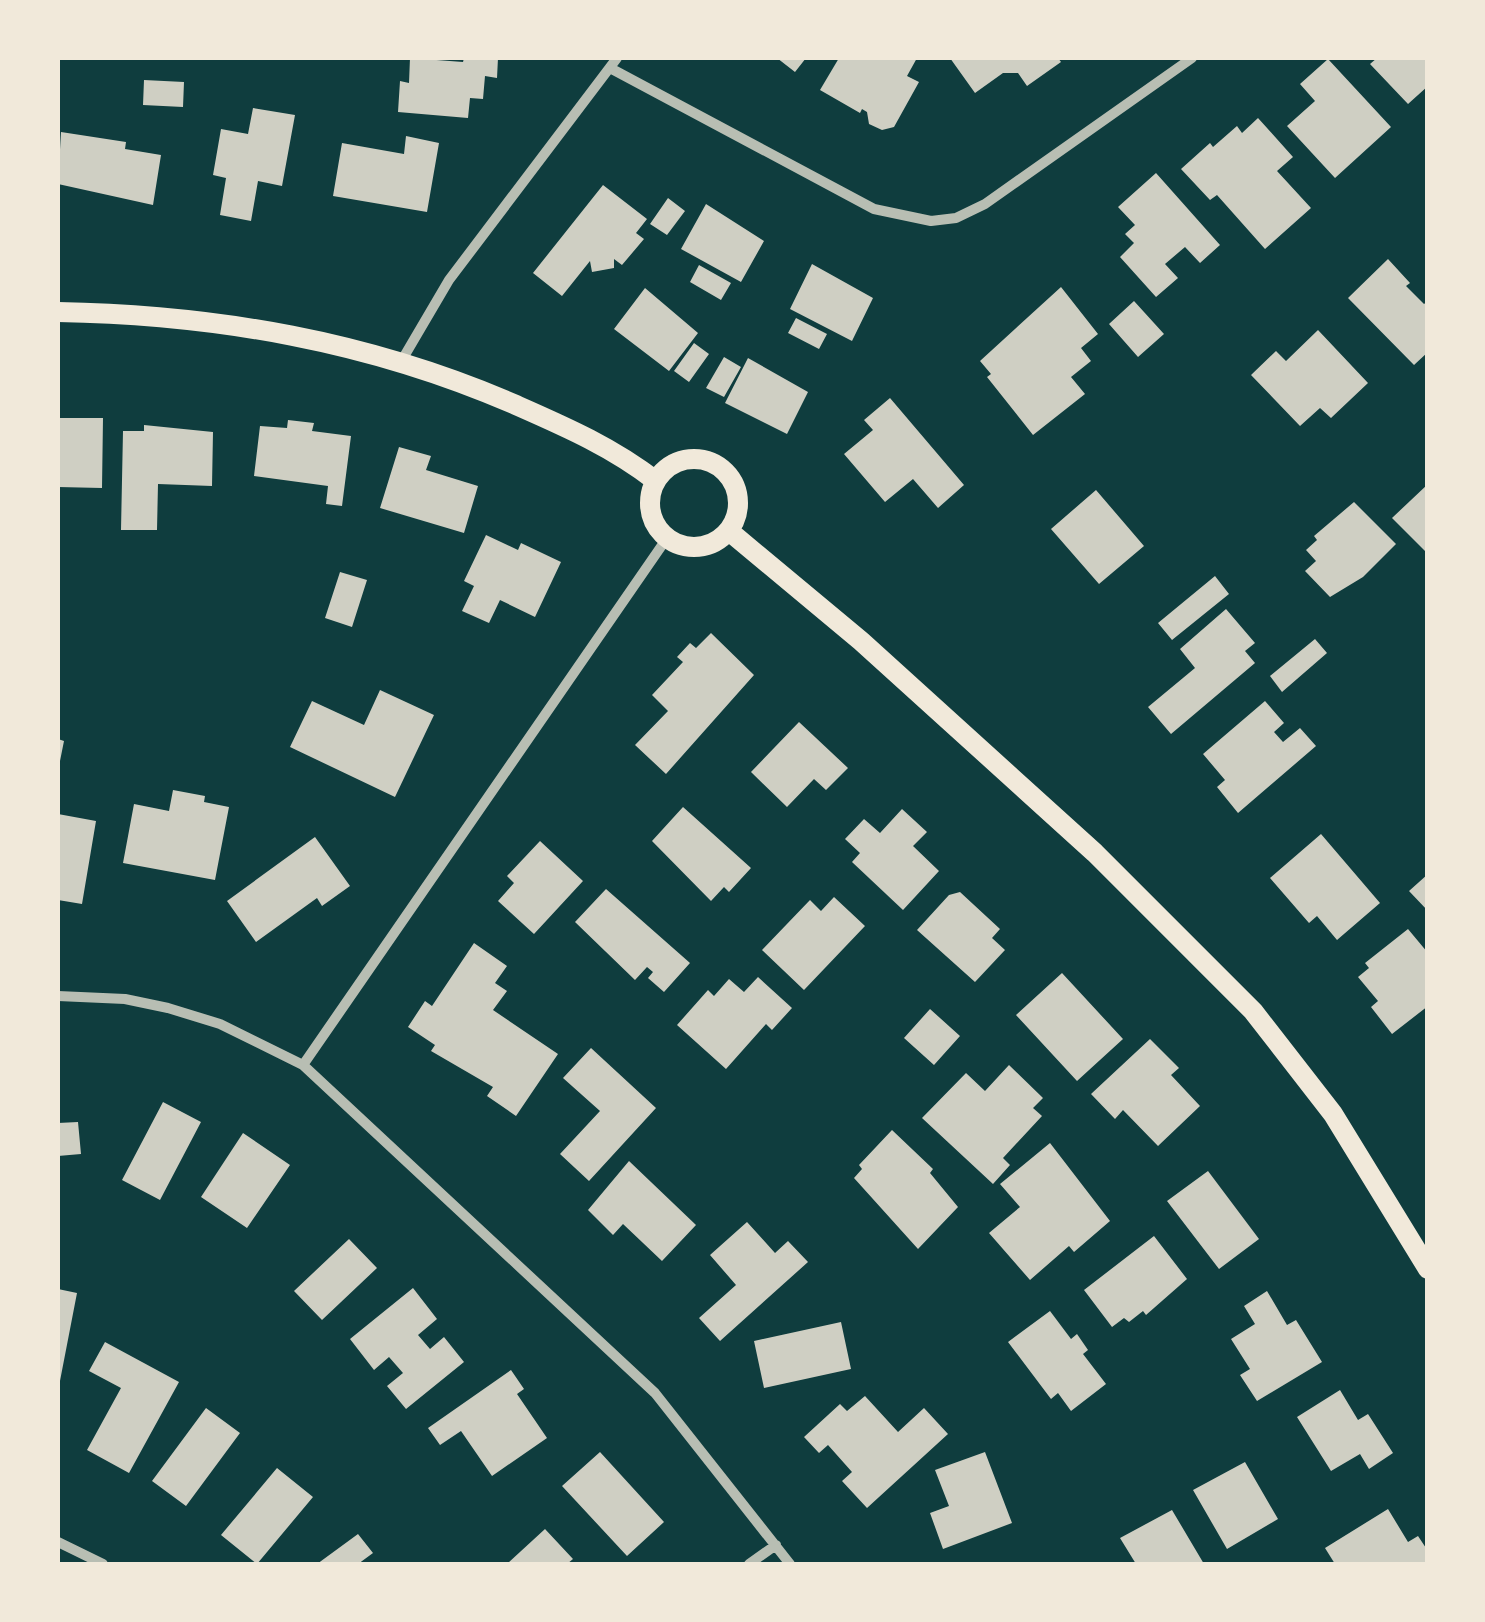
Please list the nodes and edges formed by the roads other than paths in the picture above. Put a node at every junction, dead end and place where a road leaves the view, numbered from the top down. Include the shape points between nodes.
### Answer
1 (617, 58) edge
2 (1192, 58) edge
3 (610, 68) junction
4 (58, 312) edge
5 (402, 360) junction
6 (656, 480) junction
7 (728, 531) junction
8 (667, 538) junction
9 (58, 996) edge
10 (303, 1066) junction
11 (1428, 1269) edge
12 (58, 1542) edge
13 (776, 1545) junction
14 (103, 1564) edge
15 (748, 1564) edge
16 (790, 1564) edge

1 - 3 street
2 - 3 street via 985,204 931,222 874,209
3 - 5 street via 450,280
4 - 5 main road via 202,319
5 - 6 main road via 588,436
6 - 7 main road via 694,458 723,469 738,495
6 - 8 main road via 650,508
7 - 8 main road via 700,548
7 - 11 main road via 861,640 1242,999 1333,1114
8 - 10 street
9 - 10 street via 168,1008 220,1024
10 - 13 street via 655,1393
12 - 14 street
13 - 15 street
13 - 16 street

